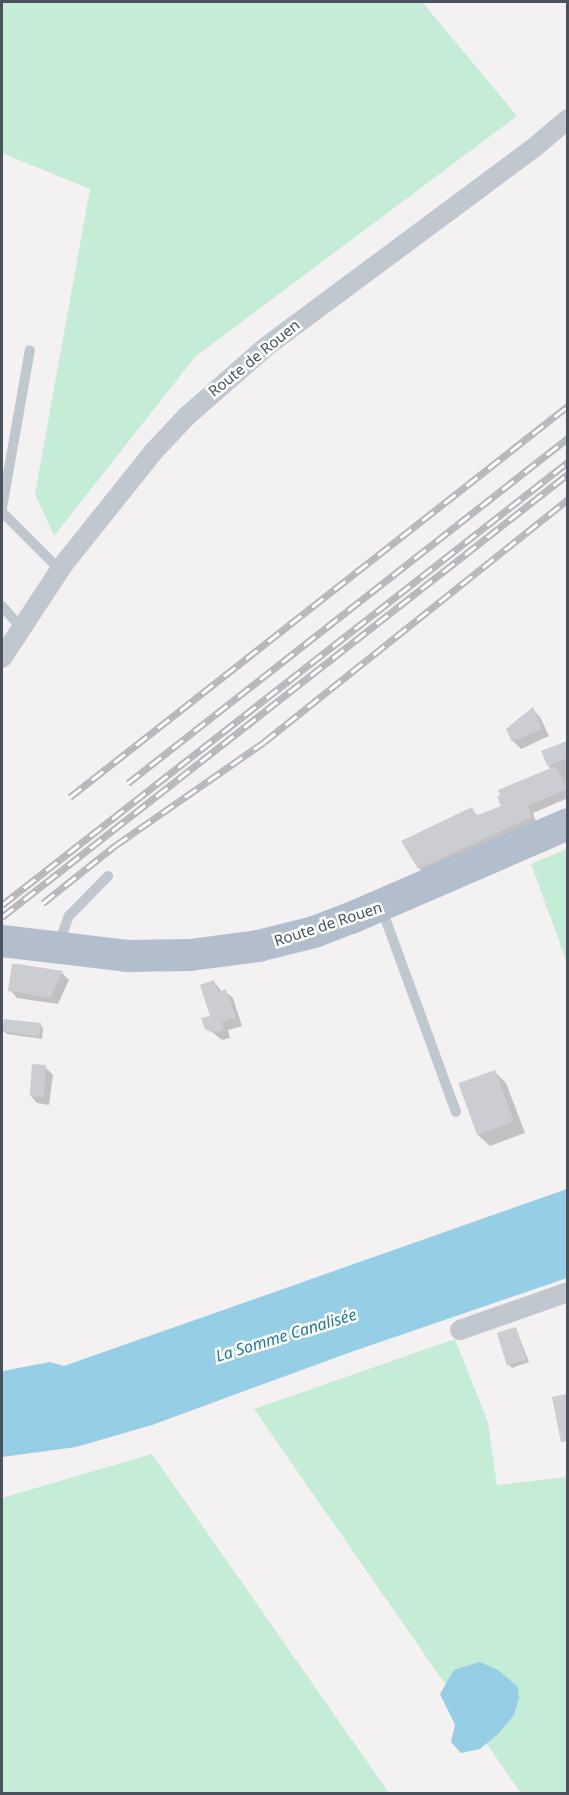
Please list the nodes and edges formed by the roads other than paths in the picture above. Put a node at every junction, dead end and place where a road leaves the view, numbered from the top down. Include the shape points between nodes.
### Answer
1 (567, 119) edge
2 (30, 350) dead end
3 (2, 510) edge
4 (60, 570) junction
5 (2, 606) edge
6 (21, 628) junction
7 (2, 658) edge
8 (567, 824) edge
9 (108, 876) dead end
10 (380, 907) junction
11 (2, 941) edge
12 (56, 949) junction
13 (456, 1113) dead end
14 (567, 1292) edge
15 (460, 1330) dead end

1 - 4 street, Route de Rouen via 215,389 154,451
2 - 3 lane
3 - 4 lane
4 - 6 street, Route de Rouen
5 - 6 lane
6 - 7 street, Route de Rouen
8 - 10 main road, Route de Rouen
9 - 12 lane via 69,916
10 - 12 main road, Route de Rouen via 314,932 230,950 127,956
10 - 13 lane
11 - 12 main road, Route de Rouen
14 - 15 street

